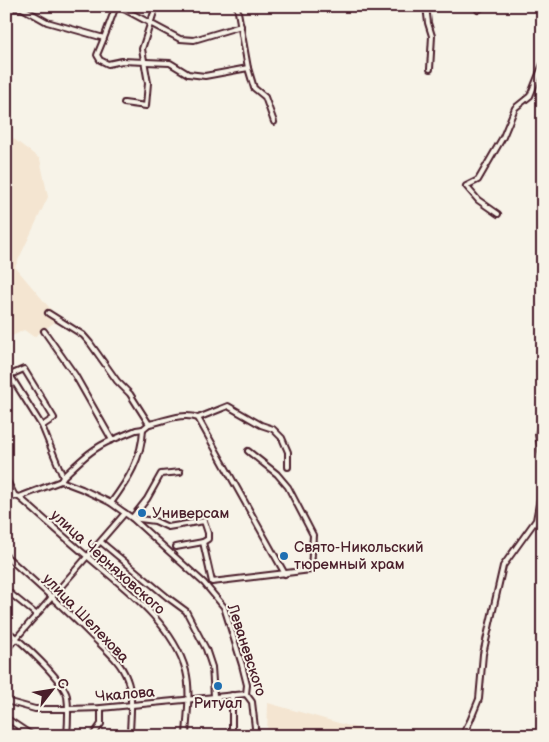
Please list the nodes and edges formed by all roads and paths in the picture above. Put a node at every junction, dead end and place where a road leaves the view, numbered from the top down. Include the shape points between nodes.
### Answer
1 (117, 6) edge
2 (156, 6) edge
3 (237, 6) edge
4 (426, 6) edge
5 (484, 6) edge
6 (8, 8) edge
7 (478, 10) dead end
8 (150, 22) junction
9 (241, 26) junction
10 (104, 38) junction
11 (144, 63) junction
12 (543, 64) edge
13 (248, 68) junction
14 (430, 69) dead end
15 (124, 103) dead end
16 (274, 122) dead end
17 (498, 214) dead end
18 (48, 313) dead end
19 (44, 331) dead end
20 (543, 415) edge
21 (198, 418) junction
22 (148, 424) junction
23 (42, 426) junction
24 (143, 429) junction
25 (112, 440) junction
26 (248, 451) dead end
27 (543, 462) edge
28 (288, 467) dead end
29 (180, 472) dead end
30 (6, 479) edge
31 (62, 479) junction
32 (543, 483) edge
33 (17, 497) junction
34 (6, 500) edge
35 (111, 503) junction
36 (125, 513) junction
37 (132, 518) junction
38 (101, 542) junction
39 (203, 542) junction
40 (176, 547) dead end
41 (6, 556) edge
42 (87, 557) junction
43 (285, 574) junction
44 (6, 590) edge
45 (53, 597) junction
46 (37, 615) junction
47 (6, 630) edge
48 (17, 638) junction
49 (6, 650) edge
50 (246, 694) junction
51 (232, 695) junction
52 (214, 696) junction
53 (188, 698) junction
54 (6, 701) edge
55 (130, 705) junction
56 (101, 708) junction
57 (68, 709) junction
58 (6, 718) edge
59 (94, 734) dead end
60 (33, 736) edge
61 (67, 736) edge
62 (130, 736) edge
63 (186, 736) edge
64 (232, 736) edge
65 (256, 736) edge
66 (462, 736) edge

1 - 8 street
1 - 10 street
2 - 8 street
3 - 9 street
4 - 14 street via 432,36
5 - 7 street
6 - 10 street via 22,8 47,22
8 - 9 street via 180,39 194,40
8 - 11 street via 142,48
9 - 13 street
10 - 11 street via 97,55 100,60 108,64 122,61
11 - 13 street via 170,63 188,74 205,76
11 - 15 street via 148,83 146,106
12 - 17 street via 530,96 515,108 503,137 478,180 466,186 478,200
13 - 16 street via 254,88 265,97
18 - 22 street via 83,335 130,394
19 - 25 street via 75,374
20 - 27 street via 538,434
21 - 22 street via 179,416
21 - 28 street via 228,406 272,429 282,438 288,452
21 - 43 street
22 - 24 street
23 - 23 street via 10,375 18,370 24,369 54,418
23 - 31 street
24 - 25 street
24 - 35 street via 138,459
25 - 31 street via 85,455
26 - 43 street, Леваневского via 288,486 313,535 311,570
29 - 37 street via 161,474 148,499
30 - 33 street, улица Черняховского
31 - 33 street
31 - 35 street, Леваневского
32 - 66 street via 536,520 503,566 483,654 479,699
33 - 34 street
33 - 42 street, улица Черняховского
35 - 36 street, Леваневского
36 - 37 street, Леваневского
36 - 38 street
37 - 39 street, Леваневского via 155,521 168,527 204,521 208,539
37 - 50 street, Леваневского via 204,584 224,607 242,665
38 - 42 street
38 - 52 street via 186,611 212,667
39 - 40 street
39 - 43 street, Леваневского via 212,582
41 - 45 street, улица Шелехова
42 - 45 street
42 - 53 street, улица Черняховского via 164,629 186,672
44 - 46 street
45 - 46 street
45 - 55 street, улица Шелехова via 123,670 132,696
46 - 48 street
47 - 48 street
48 - 49 street
48 - 57 street via 64,691
50 - 51 street, Чкалова
50 - 65 street, Леваневского via 252,702
51 - 52 street, Чкалова
51 - 64 street
52 - 53 street, Чкалова
53 - 55 street, Чкалова
53 - 63 street, улица Черняховского
54 - 57 street, Чкалова via 35,709
55 - 56 street, Чкалова
55 - 62 street, улица Шелехова
56 - 57 street, Чкалова
56 - 59 street via 101,724
57 - 61 street
58 - 60 street

